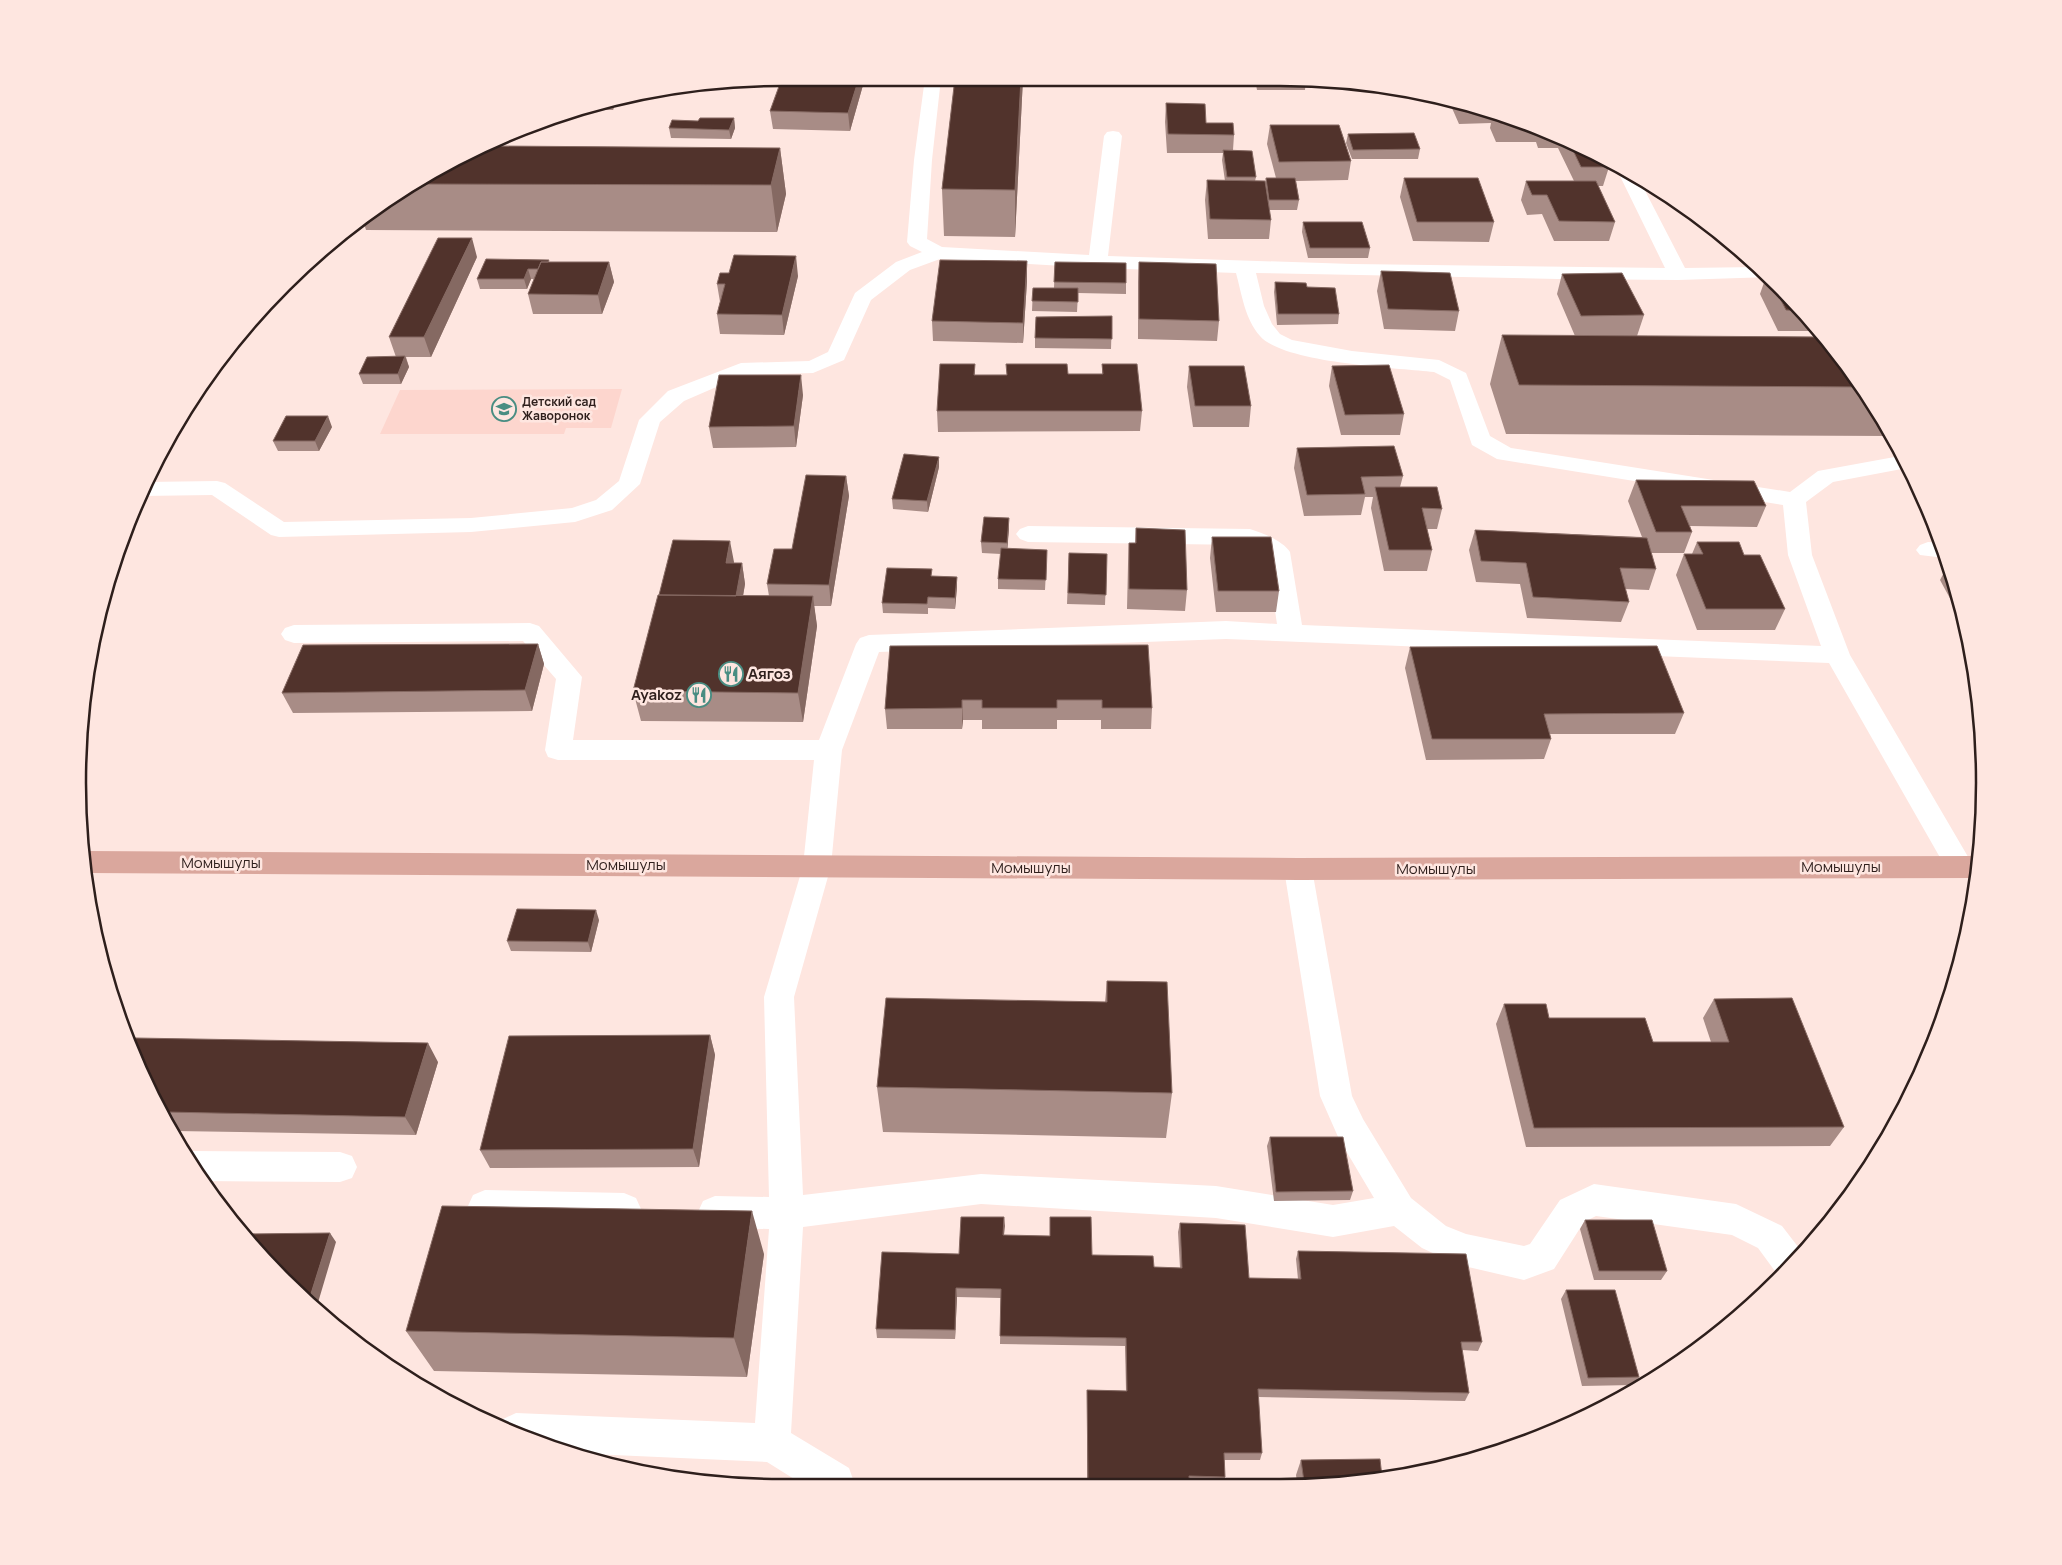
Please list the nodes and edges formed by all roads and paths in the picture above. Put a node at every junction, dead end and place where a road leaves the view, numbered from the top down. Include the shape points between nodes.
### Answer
1 (932, 86) edge
2 (1113, 136) dead end
3 (1632, 183) edge
4 (938, 253) junction
5 (1098, 262) junction
6 (1245, 268) junction
7 (1754, 273) edge
8 (1678, 274) junction
9 (1898, 463) edge
10 (152, 489) edge
11 (1794, 500) junction
12 (1028, 534) dead end
13 (1291, 632) junction
14 (294, 634) dead end
15 (1837, 655) junction
16 (829, 750) junction
17 (91, 862) edge
18 (817, 866) junction
19 (1968, 867) edge
20 (1298, 869) junction
21 (202, 1166) edge
22 (340, 1167) dead end
23 (485, 1206) edge
24 (1399, 1209) junction
25 (651, 1210) edge
26 (690, 1211) edge
27 (787, 1214) junction
28 (1786, 1260) edge
29 (534, 1433) edge
30 (772, 1443) junction
31 (830, 1479) edge

1 - 4 lane via 917,242
2 - 5 lane
3 - 8 lane
4 - 5 lane
4 - 10 lane via 903,266 862,297 837,356 813,368 740,368 676,396 650,420 629,484 604,505 575,516 471,525 279,530 217,488
5 - 6 lane
6 - 8 lane
6 - 11 lane via 1259,321 1273,339 1304,350 1439,366 1459,377 1480,440 1506,454
7 - 8 lane
9 - 11 lane via 1826,476
11 - 15 lane via 1800,555
12 - 13 lane via 1250,537 1278,552
13 - 15 lane
13 - 16 lane via 1226,630 869,644
14 - 16 lane via 530,632 569,677 558,750
15 - 19 lane
16 - 18 lane
17 - 18 main road, Момышулы
18 - 20 main road, Момышулы
18 - 27 lane via 780,997
19 - 20 main road, Момышулы
20 - 24 lane via 1336,1096 1351,1129
21 - 22 lane
23 - 25 lane
24 - 27 lane via 1333,1221 1216,1202 981,1189
24 - 28 lane via 1434,1237 1464,1250 1524,1263 1542,1257 1572,1211 1594,1200 1736,1220 1770,1237
26 - 27 lane
27 - 30 lane
29 - 30 lane
30 - 31 lane

